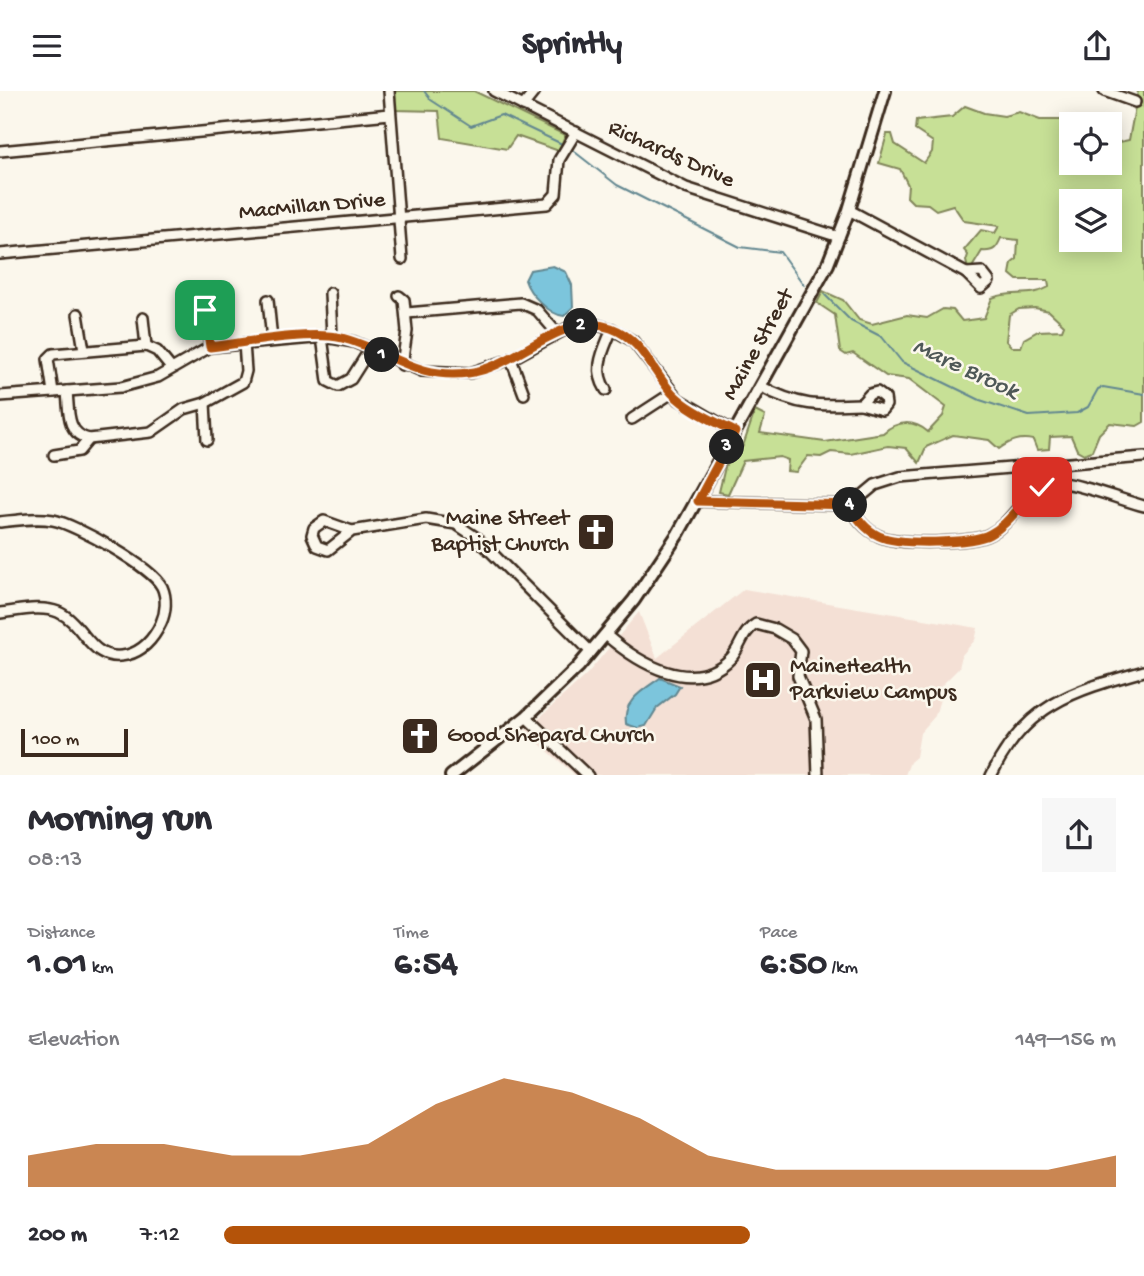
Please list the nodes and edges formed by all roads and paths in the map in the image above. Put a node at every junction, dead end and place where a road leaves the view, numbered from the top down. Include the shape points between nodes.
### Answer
1 (389, 91) edge
2 (494, 91) edge
3 (535, 91) edge
4 (886, 91) edge
5 (1104, 91) edge
6 (1135, 102) dead end
7 (523, 106) junction
8 (390, 114) junction
9 (576, 132) junction
10 (0, 151) edge
11 (849, 210) junction
12 (399, 218) junction
13 (839, 237) junction
14 (0, 254) edge
15 (402, 259) dead end
16 (966, 273) dead end
17 (330, 293) dead end
18 (399, 296) dead end
19 (268, 300) dead end
20 (205, 310) dead end
21 (407, 313) junction
22 (78, 314) dead end
23 (143, 318) dead end
24 (612, 329) junction
25 (557, 333) junction
26 (327, 337) junction
27 (272, 340) junction
28 (244, 343) junction
29 (146, 346) junction
30 (210, 347) junction
31 (370, 349) junction
32 (83, 350) junction
33 (511, 359) junction
34 (402, 365) junction
35 (171, 368) junction
36 (760, 386) junction
37 (606, 390) dead end
38 (53, 391) junction
39 (67, 391) junction
40 (672, 393) junction
41 (524, 394) dead end
42 (0, 396) edge
43 (205, 403) junction
44 (861, 404) dead end
45 (632, 419) dead end
46 (735, 432) junction
47 (89, 439) junction
48 (207, 440) dead end
49 (54, 455) dead end
50 (1144, 457) edge
51 (698, 501) junction
52 (851, 505) junction
53 (1144, 506) edge
54 (0, 522) edge
55 (352, 531) dead end
56 (0, 613) edge
57 (606, 635) junction
58 (591, 652) junction
59 (1144, 671) edge
60 (526, 717) junction
61 (451, 775) edge
62 (588, 775) edge
63 (818, 775) edge
64 (991, 775) edge

1 - 8 street
2 - 7 street, Richards Drive
3 - 7 street
4 - 11 street, Maine Street
5 - 6 street
7 - 9 street, Richards Drive
8 - 10 street
8 - 12 street
9 - 12 street, MacMillan Drive via 559,160 556,194 547,204
9 - 13 street, Richards Drive via 686,188
11 - 13 street, Maine Street
11 - 16 street
12 - 14 street, MacMillan Drive
12 - 15 street
13 - 36 street, Maine Street
17 - 26 street
18 - 21 street
19 - 27 street
20 - 30 street
21 - 25 street via 521,303 537,310
21 - 34 street
22 - 32 street
23 - 29 street
24 - 25 street via 581,325
24 - 37 street via 598,366
24 - 40 street via 633,341
25 - 33 street
26 - 27 street
26 - 31 street
26 - 31 street via 325,373 328,381 338,386 351,379
27 - 28 street
28 - 30 street
28 - 43 street via 243,381
29 - 32 street
29 - 35 street via 157,351
30 - 35 street
31 - 34 street
32 - 38 street via 49,355
33 - 34 street via 455,375
33 - 41 street
35 - 39 street via 145,382
36 - 44 street via 807,405
36 - 46 street, Maine Street
38 - 39 street
38 - 42 street
39 - 47 street via 71,425 76,434
40 - 45 street
40 - 46 street
43 - 47 street via 184,409 151,432
43 - 48 street
46 - 51 street, Maine Street
47 - 49 street via 79,451
50 - 52 street via 900,477 875,485
51 - 52 street
51 - 57 street, Maine Street
52 - 53 street via 858,519 878,536 933,541 988,535 1030,495 1054,483
54 - 56 street via 42,519 66,524 149,572 163,588 165,604 151,639 135,652 117,656 94,649 60,613
55 - 58 street via 426,519 456,524 477,538
57 - 58 street, Maine Street
57 - 63 street via 652,666 687,676 723,666 756,624 792,639 801,651 799,685 818,727
58 - 60 street, Maine Street
59 - 64 street via 1079,689 1043,709 1012,739
60 - 61 street, Maine Street
60 - 62 street

